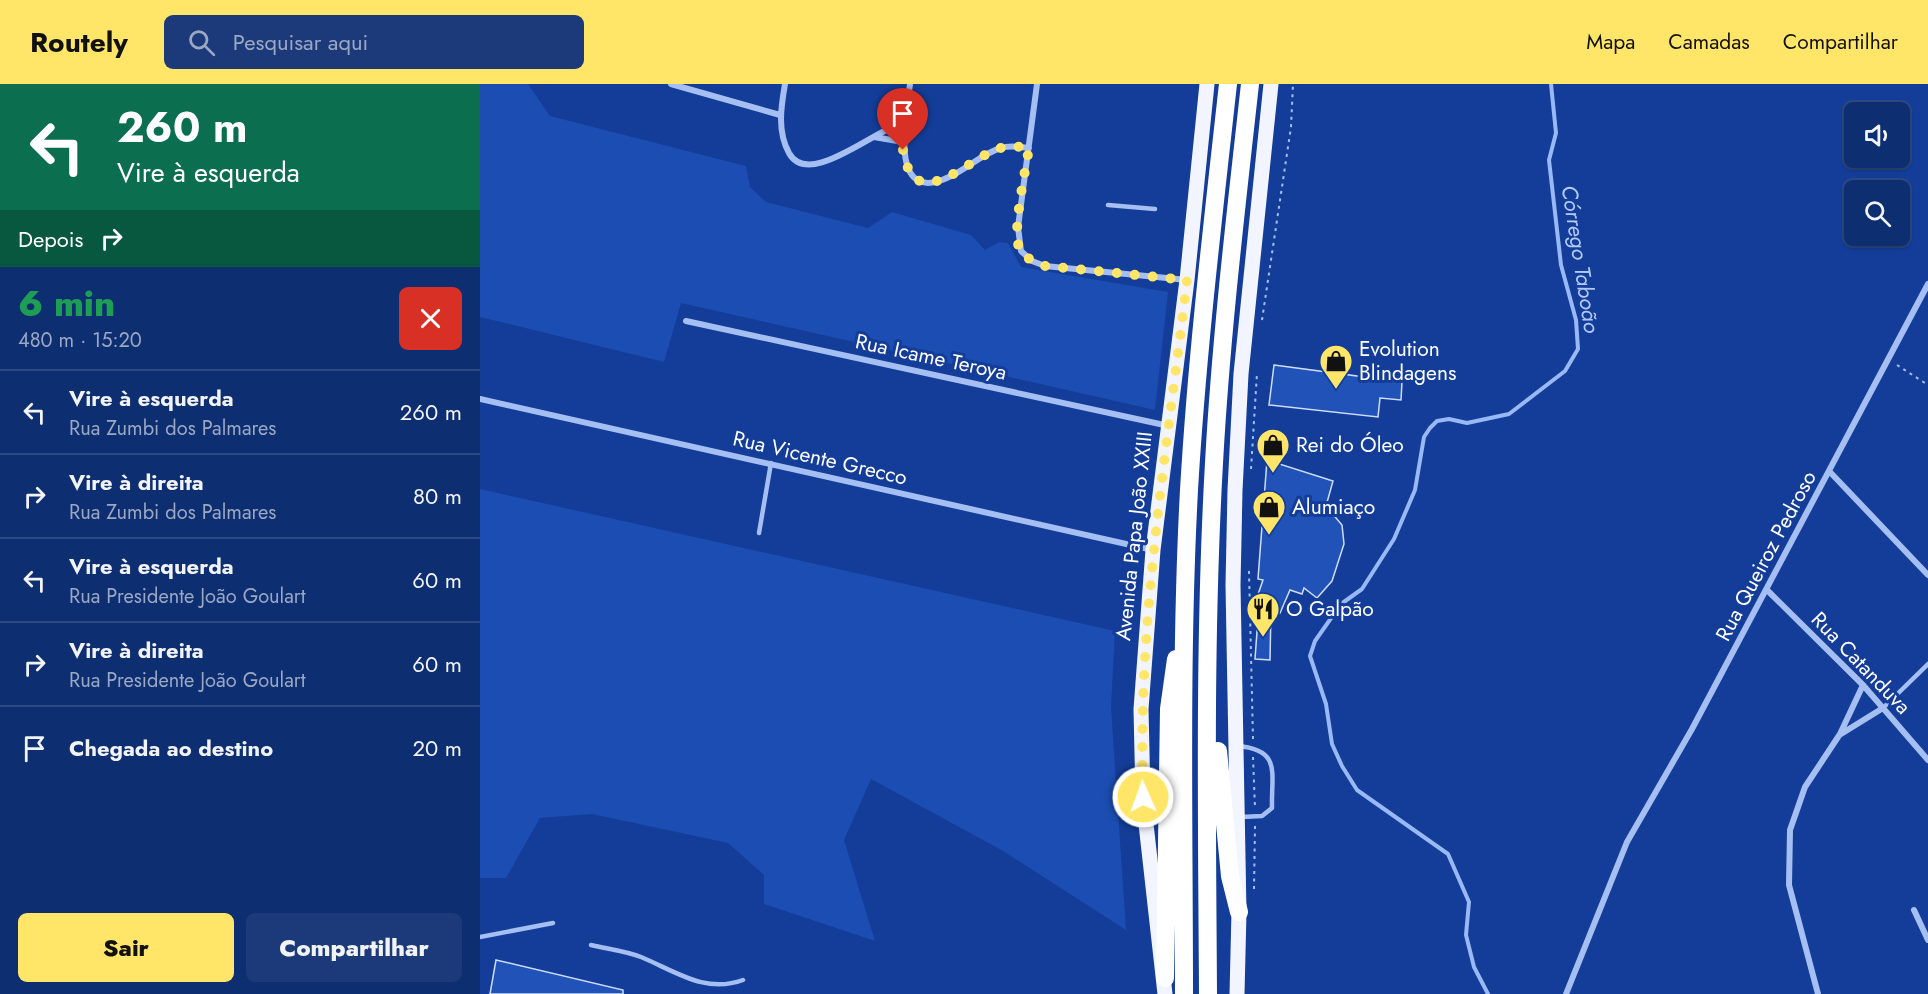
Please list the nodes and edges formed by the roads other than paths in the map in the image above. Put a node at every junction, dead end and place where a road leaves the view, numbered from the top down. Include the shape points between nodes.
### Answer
1 (671, 84) edge
2 (785, 84) edge
3 (910, 84) edge
4 (1037, 84) edge
5 (1207, 84) edge
6 (1228, 84) edge
7 (1250, 84) edge
8 (1271, 84) edge
9 (780, 115) junction
10 (905, 123) junction
11 (874, 137) junction
12 (903, 142) junction
13 (1029, 148) junction
14 (1108, 205) dead end
15 (1155, 209) dead end
16 (1187, 280) junction
17 (1928, 284) edge
18 (686, 321) dead end
19 (480, 399) edge
20 (1168, 426) junction
21 (771, 463) junction
22 (1829, 471) junction
23 (759, 533) dead end
24 (1153, 550) junction
25 (1928, 575) edge
26 (1767, 590) junction
27 (1184, 635) junction
28 (1208, 638) junction
29 (1928, 664) edge
30 (1863, 685) junction
31 (1883, 708) junction
32 (1840, 734) junction
33 (1245, 746) junction
34 (1928, 760) edge
35 (1238, 817) junction
36 (1914, 910) dead end
37 (1239, 912) junction
38 (553, 923) dead end
39 (480, 937) edge
40 (1928, 940) edge
41 (591, 945) dead end
42 (743, 980) dead end
43 (1165, 986) edge
44 (1184, 994) edge
45 (1208, 994) edge
46 (1237, 994) edge
47 (1566, 994) edge
48 (1818, 994) edge

1 - 9 street
2 - 9 street
3 - 10 street
4 - 13 street
5 - 16 main road, Avenida Papa João XXIII
6 - 27 highway via 1194,414
7 - 28 highway via 1219,381
8 - 33 main road via 1241,374 1235,490 1233,585
9 - 11 street via 790,155 804,165 824,162
10 - 11 street via 890,126
10 - 12 street
11 - 12 street
12 - 13 street via 908,168 928,183 947,179 1001,148
13 - 16 street via 1018,227 1018,247 1028,258 1045,266
14 - 15 lane
16 - 20 main road, Avenida Papa João XXIII
17 - 22 street, Rua Queiroz Pedroso
18 - 20 street, Rua Icame Teroya
19 - 21 street, Rua Vicente Grecco
20 - 24 main road, Avenida Papa João XXIII
21 - 23 lane
21 - 24 street, Rua Vicente Grecco
22 - 25 street
22 - 26 street, Rua Queiroz Pedroso
24 - 43 main road, Avenida Papa João XXIII via 1144,640 1142,756 1155,922
26 - 30 street, Rua Catanduva
26 - 47 street, Rua Queiroz Pedroso via 1628,842
27 - 43 highway via 1172,676 1169,709
27 - 44 highway
28 - 37 highway via 1230,876
28 - 45 highway
29 - 31 lane
30 - 31 street, Rua Catanduva
30 - 32 street
31 - 32 street
31 - 34 street, Rua Catanduva
32 - 48 street via 1805,787 1788,848 1789,885
33 - 35 main road
33 - 35 lane via 1267,753 1272,808 1262,816
35 - 37 main road
36 - 40 street
37 - 46 main road
38 - 39 lane
41 - 42 lane via 638,956 678,976 708,985 729,986

